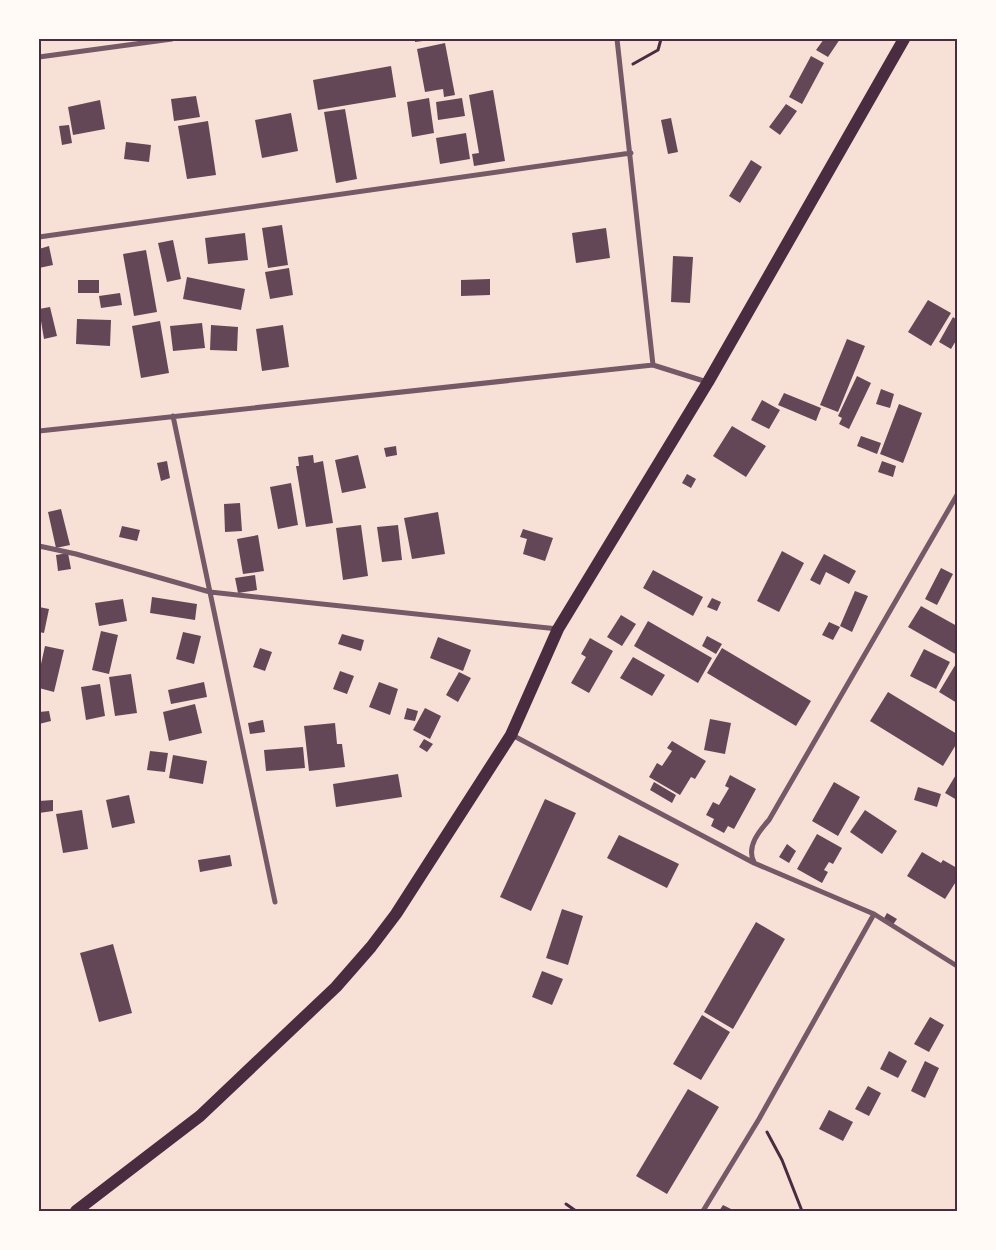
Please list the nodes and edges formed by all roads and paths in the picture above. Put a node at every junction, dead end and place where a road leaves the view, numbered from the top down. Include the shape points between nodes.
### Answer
1 (172, 39) edge
2 (618, 39) edge
3 (661, 39) edge
4 (904, 39) edge
5 (39, 57) edge
6 (622, 70) junction
7 (631, 153) junction
8 (39, 237) edge
9 (653, 366) junction
10 (708, 382) junction
11 (173, 416) junction
12 (39, 431) edge
13 (957, 495) edge
14 (39, 546) edge
15 (210, 592) junction
16 (558, 629) junction
17 (511, 735) junction
18 (754, 863) junction
19 (275, 902) dead end
20 (874, 914) junction
21 (957, 966) edge
22 (759, 1119) junction
23 (566, 1204) dead end
24 (76, 1211) edge
25 (576, 1211) edge
26 (703, 1211) edge
27 (802, 1211) edge

1 - 5 street
2 - 6 street
3 - 6 path via 658,50
4 - 10 main road
6 - 7 street
7 - 8 street
7 - 9 street
9 - 10 street
9 - 11 street
10 - 16 main road
11 - 12 street
11 - 15 street
13 - 18 street via 769,820 753,842
14 - 15 street
15 - 16 street
15 - 19 street
16 - 17 main road
17 - 18 street
17 - 24 main road via 396,914 336,986 200,1116
18 - 20 street
20 - 21 street
20 - 22 street
22 - 26 street
22 - 27 path via 782,1160
23 - 25 path

